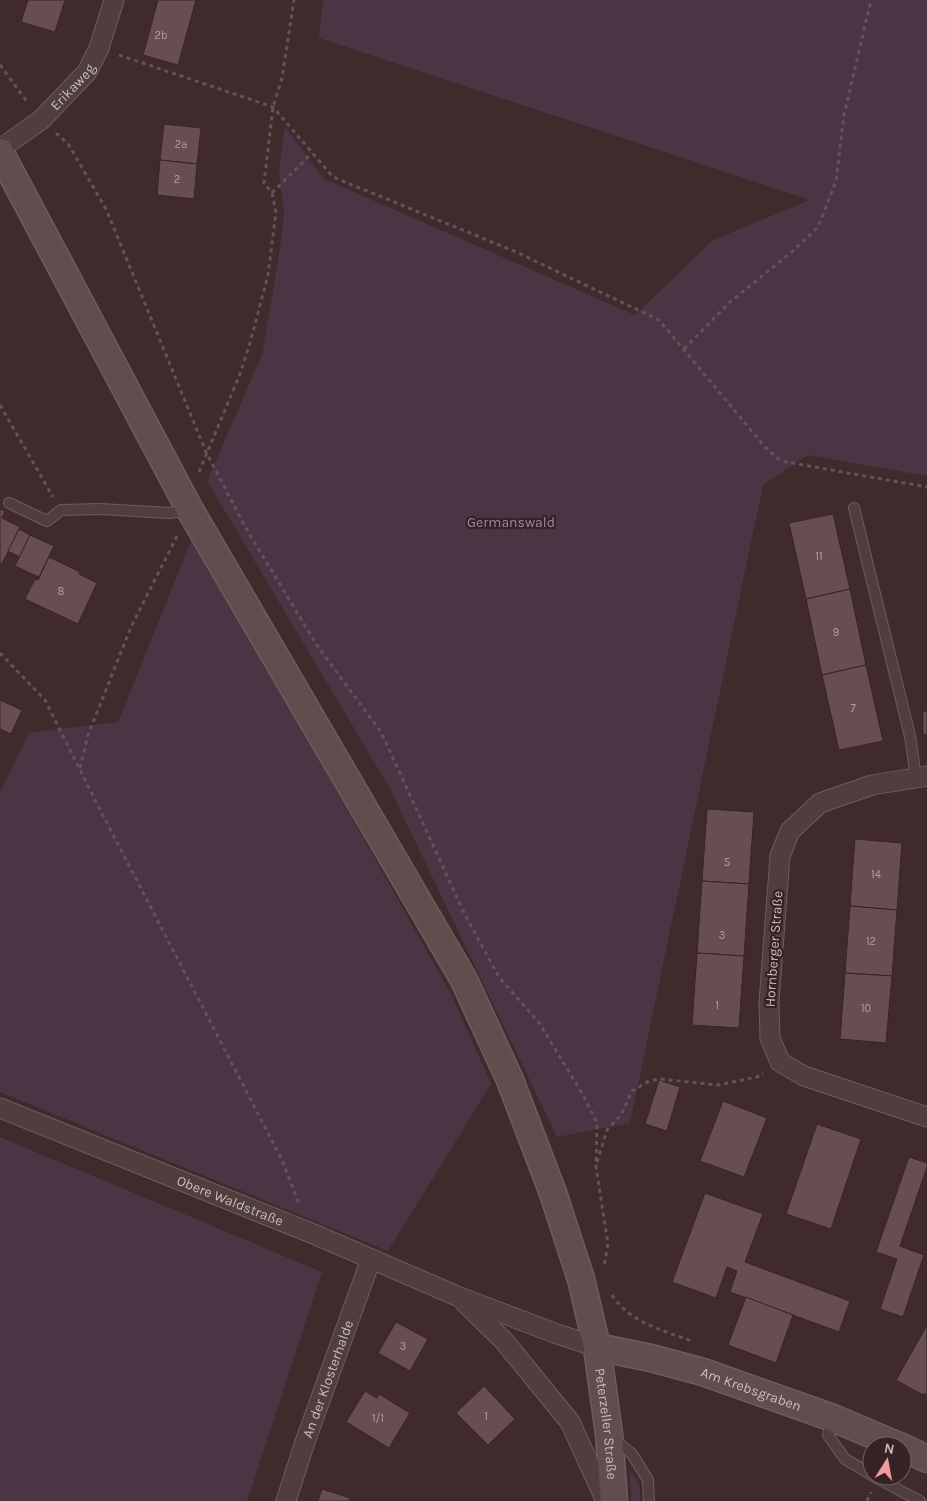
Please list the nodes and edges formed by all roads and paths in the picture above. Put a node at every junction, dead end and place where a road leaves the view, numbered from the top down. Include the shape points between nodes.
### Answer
1 (114, 0) edge
2 (294, 0) edge
3 (871, 0) edge
4 (99, 48) junction
5 (0, 65) edge
6 (273, 107) junction
7 (41, 120) junction
8 (0, 151) edge
9 (312, 153) junction
10 (272, 193) junction
11 (684, 349) junction
12 (0, 404) edge
13 (206, 452) junction
14 (198, 473) dead end
15 (927, 487) edge
16 (9, 503) dead end
17 (854, 508) dead end
18 (61, 510) junction
19 (190, 510) junction
20 (0, 653) edge
21 (80, 768) junction
22 (922, 777) edge
23 (780, 1062) junction
24 (0, 1108) edge
25 (927, 1117) edge
26 (596, 1167) junction
27 (300, 1209) dead end
28 (371, 1258) junction
29 (603, 1275) dead end
30 (457, 1296) junction
31 (597, 1347) junction
32 (833, 1418) junction
33 (609, 1434) junction
34 (875, 1436) edge
35 (912, 1452) edge
36 (927, 1459) edge
37 (862, 1469) edge
38 (892, 1486) edge
39 (286, 1501) edge
40 (606, 1501) edge
41 (614, 1501) edge
42 (649, 1501) edge
43 (920, 1501) edge

1 - 4 street, Erikaweg
2 - 6 path via 282,78
3 - 11 path via 844,115 836,181 818,227 730,302
4 - 6 path
4 - 7 street, Erikaweg via 87,72
5 - 7 path
6 - 9 path
6 - 10 path via 264,183
7 - 8 street, Erikaweg
7 - 13 path via 68,145 106,209
8 - 19 main road, Peterzeller Straße
9 - 10 path
9 - 11 path via 333,177 514,251 659,320
10 - 13 path via 276,212 268,275 240,374
11 - 15 path via 765,447 781,460
12 - 18 path
13 - 14 path
13 - 26 path via 247,530 318,647 381,732 466,915 499,978 540,1024 583,1095 597,1123
16 - 18 lane via 47,521
17 - 22 lane
18 - 19 lane
19 - 21 path via 131,627 88,735
19 - 31 main road, Peterzeller Straße via 464,980 510,1080 553,1193 582,1279
20 - 21 path via 45,700
21 - 27 path via 282,1160
22 - 23 street, Hornberger Straße via 872,785 820,803 790,831 780,856 769,1002 770,1038
23 - 25 street via 804,1076
23 - 26 path via 757,1077 718,1085 649,1081 632,1091 621,1115 607,1130
24 - 28 street, Obere Waldstraße
26 - 29 path via 608,1244
28 - 30 street, Obere Waldstraße
28 - 39 street, An der Klosterhalde
30 - 31 street, Obere Waldstraße
30 - 40 street, Obere Waldstraße via 504,1341 570,1422
31 - 32 main road, Am Krebsgraben via 703,1372
31 - 33 main road, Peterzeller Straße
32 - 34 main road, Am Krebsgraben
32 - 37 lane via 828,1435 845,1459
33 - 41 main road, Peterzeller Straße
33 - 42 lane via 632,1454 648,1480
35 - 36 main road, Am Krebsgraben
38 - 43 lane

